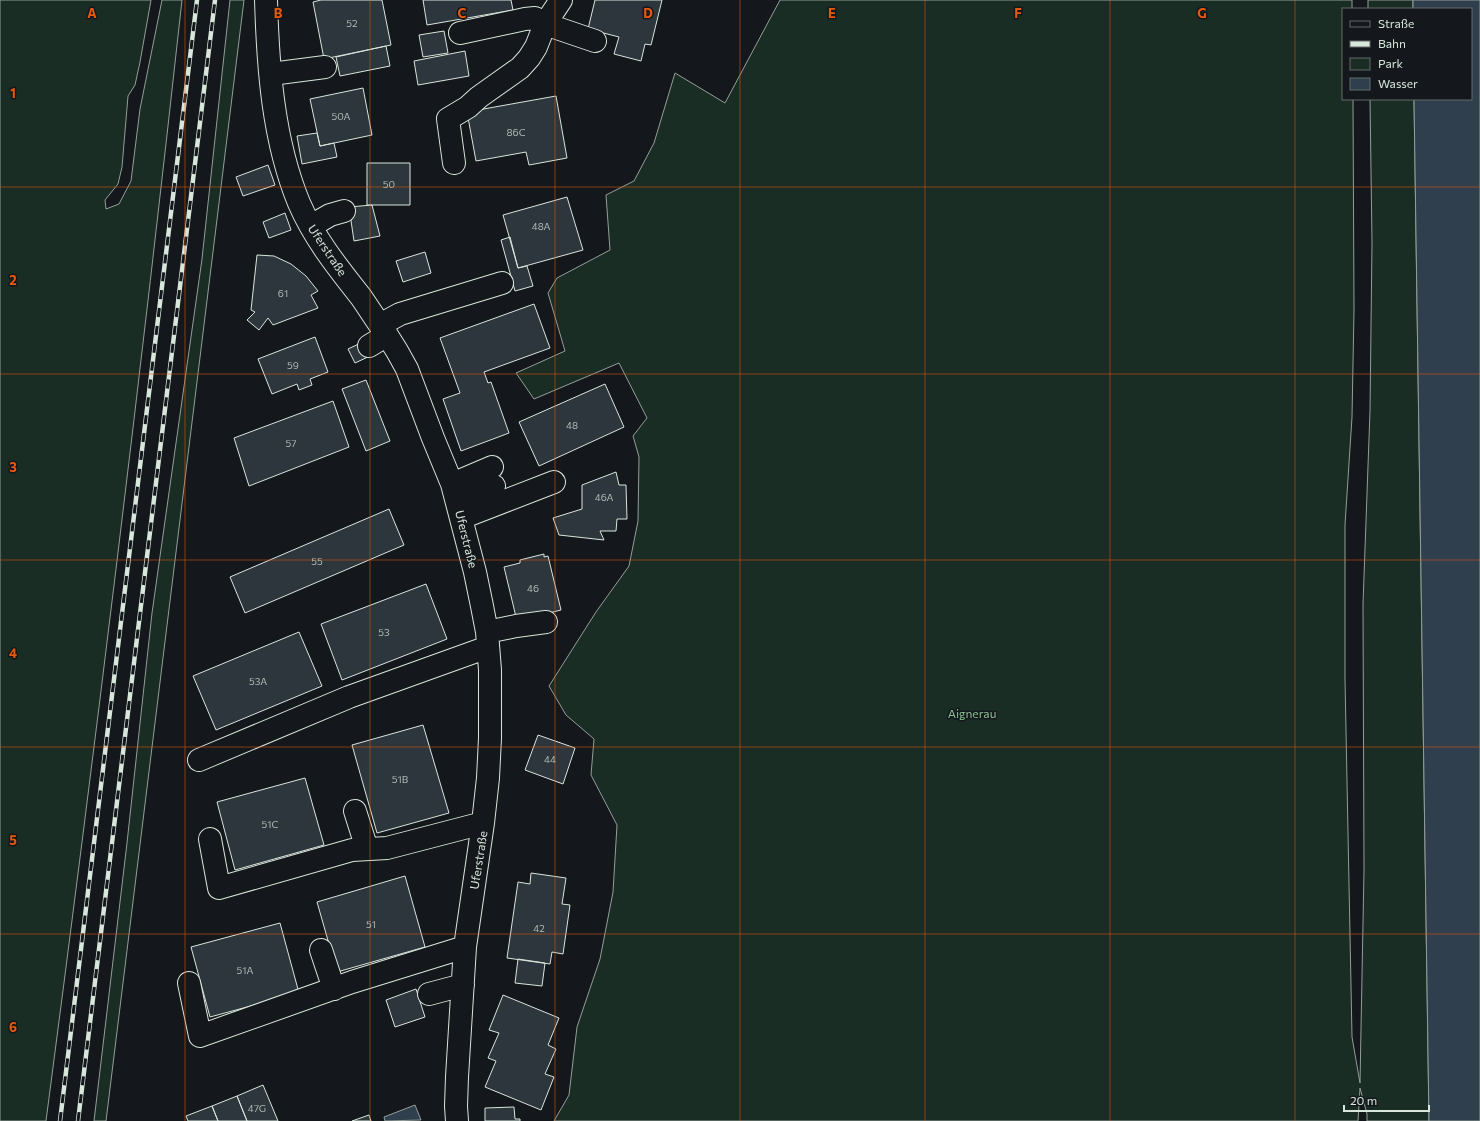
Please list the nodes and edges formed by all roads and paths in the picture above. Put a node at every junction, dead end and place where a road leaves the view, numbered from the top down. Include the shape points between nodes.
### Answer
1 (266, 0) edge
2 (561, 0) edge
3 (545, 24) junction
4 (460, 32) dead end
5 (595, 41) dead end
6 (325, 67) dead end
7 (271, 74) junction
8 (454, 163) dead end
9 (344, 211) dead end
10 (311, 226) junction
11 (502, 283) dead end
12 (379, 335) junction
13 (493, 476) dead end
14 (554, 482) dead end
15 (456, 501) junction
16 (546, 622) dead end
17 (487, 640) junction
18 (199, 760) dead end
19 (355, 811) dead end
20 (484, 823) junction
21 (210, 839) dead end
22 (367, 849) junction
23 (465, 947) junction
24 (321, 950) dead end
25 (189, 983) dead end
26 (463, 985) junction
27 (334, 989) junction
28 (429, 994) dead end
29 (458, 1121) edge

1 - 7 street, Uferstraße
2 - 3 street
3 - 4 street via 535,18
3 - 5 street
3 - 8 street via 536,47 520,68 448,119
6 - 7 street
7 - 10 street, Uferstraße via 282,150 299,203
9 - 10 street via 330,215
10 - 12 street, Uferstraße via 326,251 368,306
11 - 12 street via 400,314
12 - 15 street, Uferstraße via 398,351 407,369
13 - 15 street
14 - 15 street
15 - 17 street, Uferstraße via 475,572
16 - 17 street via 516,626
17 - 18 street
17 - 20 street, Uferstraße via 490,670 490,738
19 - 22 street
20 - 22 street via 387,848
20 - 23 street, Uferstraße
21 - 22 street via 219,888 352,850
23 - 26 street, Uferstraße
23 - 27 street
24 - 27 street
25 - 27 street via 200,1036
26 - 28 street
26 - 29 street, Uferstraße via 457,1077

